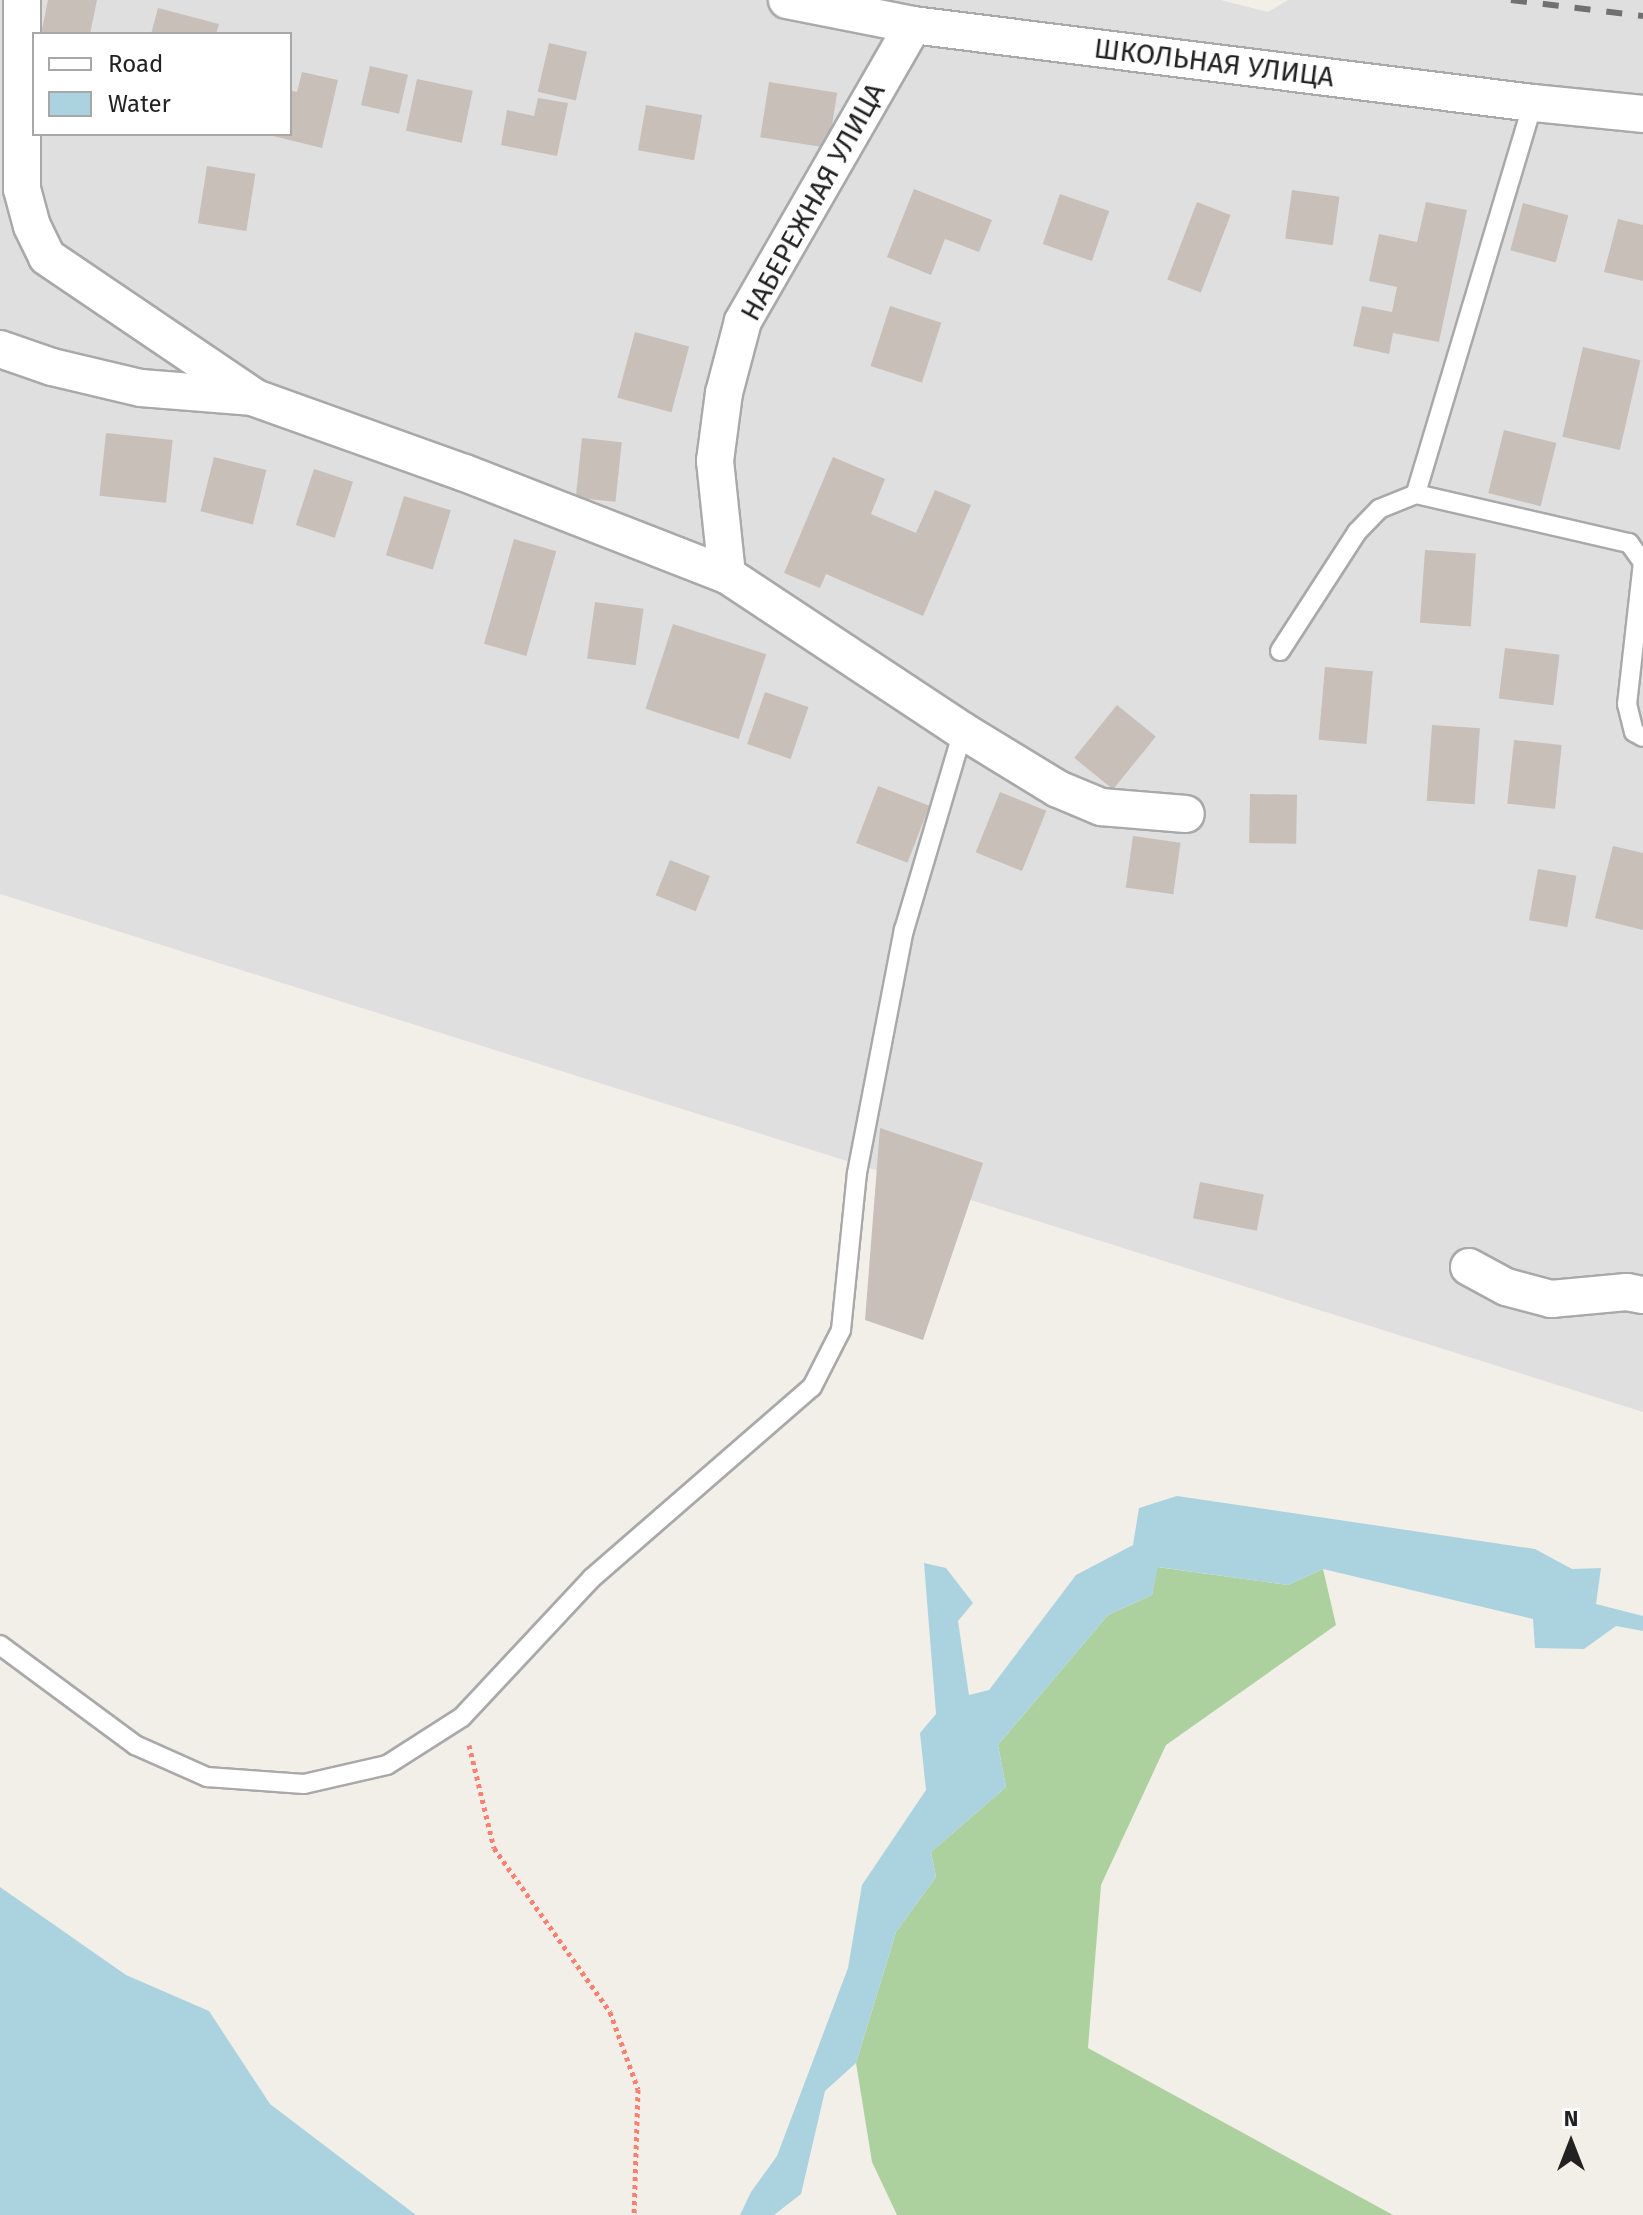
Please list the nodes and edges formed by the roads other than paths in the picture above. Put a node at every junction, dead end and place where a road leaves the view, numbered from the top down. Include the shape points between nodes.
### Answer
1 (22, 0) edge
2 (787, 0) edge
3 (913, 25) junction
4 (1533, 103) junction
5 (1643, 114) edge
6 (0, 349) edge
7 (255, 398) junction
8 (1416, 494) junction
9 (727, 575) junction
10 (1280, 651) dead end
11 (963, 731) junction
12 (1643, 737) edge
13 (1186, 814) dead end
14 (1469, 1267) dead end
15 (1643, 1295) edge
16 (0, 1645) edge

1 - 7 street via 22,189 47,257
2 - 3 street, ШКОЛЬНАЯ УЛИЦА
3 - 4 street, ШКОЛЬНАЯ УЛИЦА
3 - 9 street, НАБЕРЕЖНАЯ УЛИЦА via 743,321 724,393 715,461
4 - 5 street, ШКОЛЬНАЯ УЛИЦА
4 - 8 lane
6 - 7 street via 141,388
7 - 9 street
8 - 10 lane via 1379,509 1357,532
8 - 12 lane via 1629,543 1643,562 1627,704 1634,732
9 - 11 street
11 - 13 street via 1058,789 1101,807
11 - 16 lane via 904,930 857,1173 841,1330 812,1387 592,1578 462,1717 387,1765 304,1784 207,1777 135,1745
14 - 15 street via 1506,1287 1551,1299

